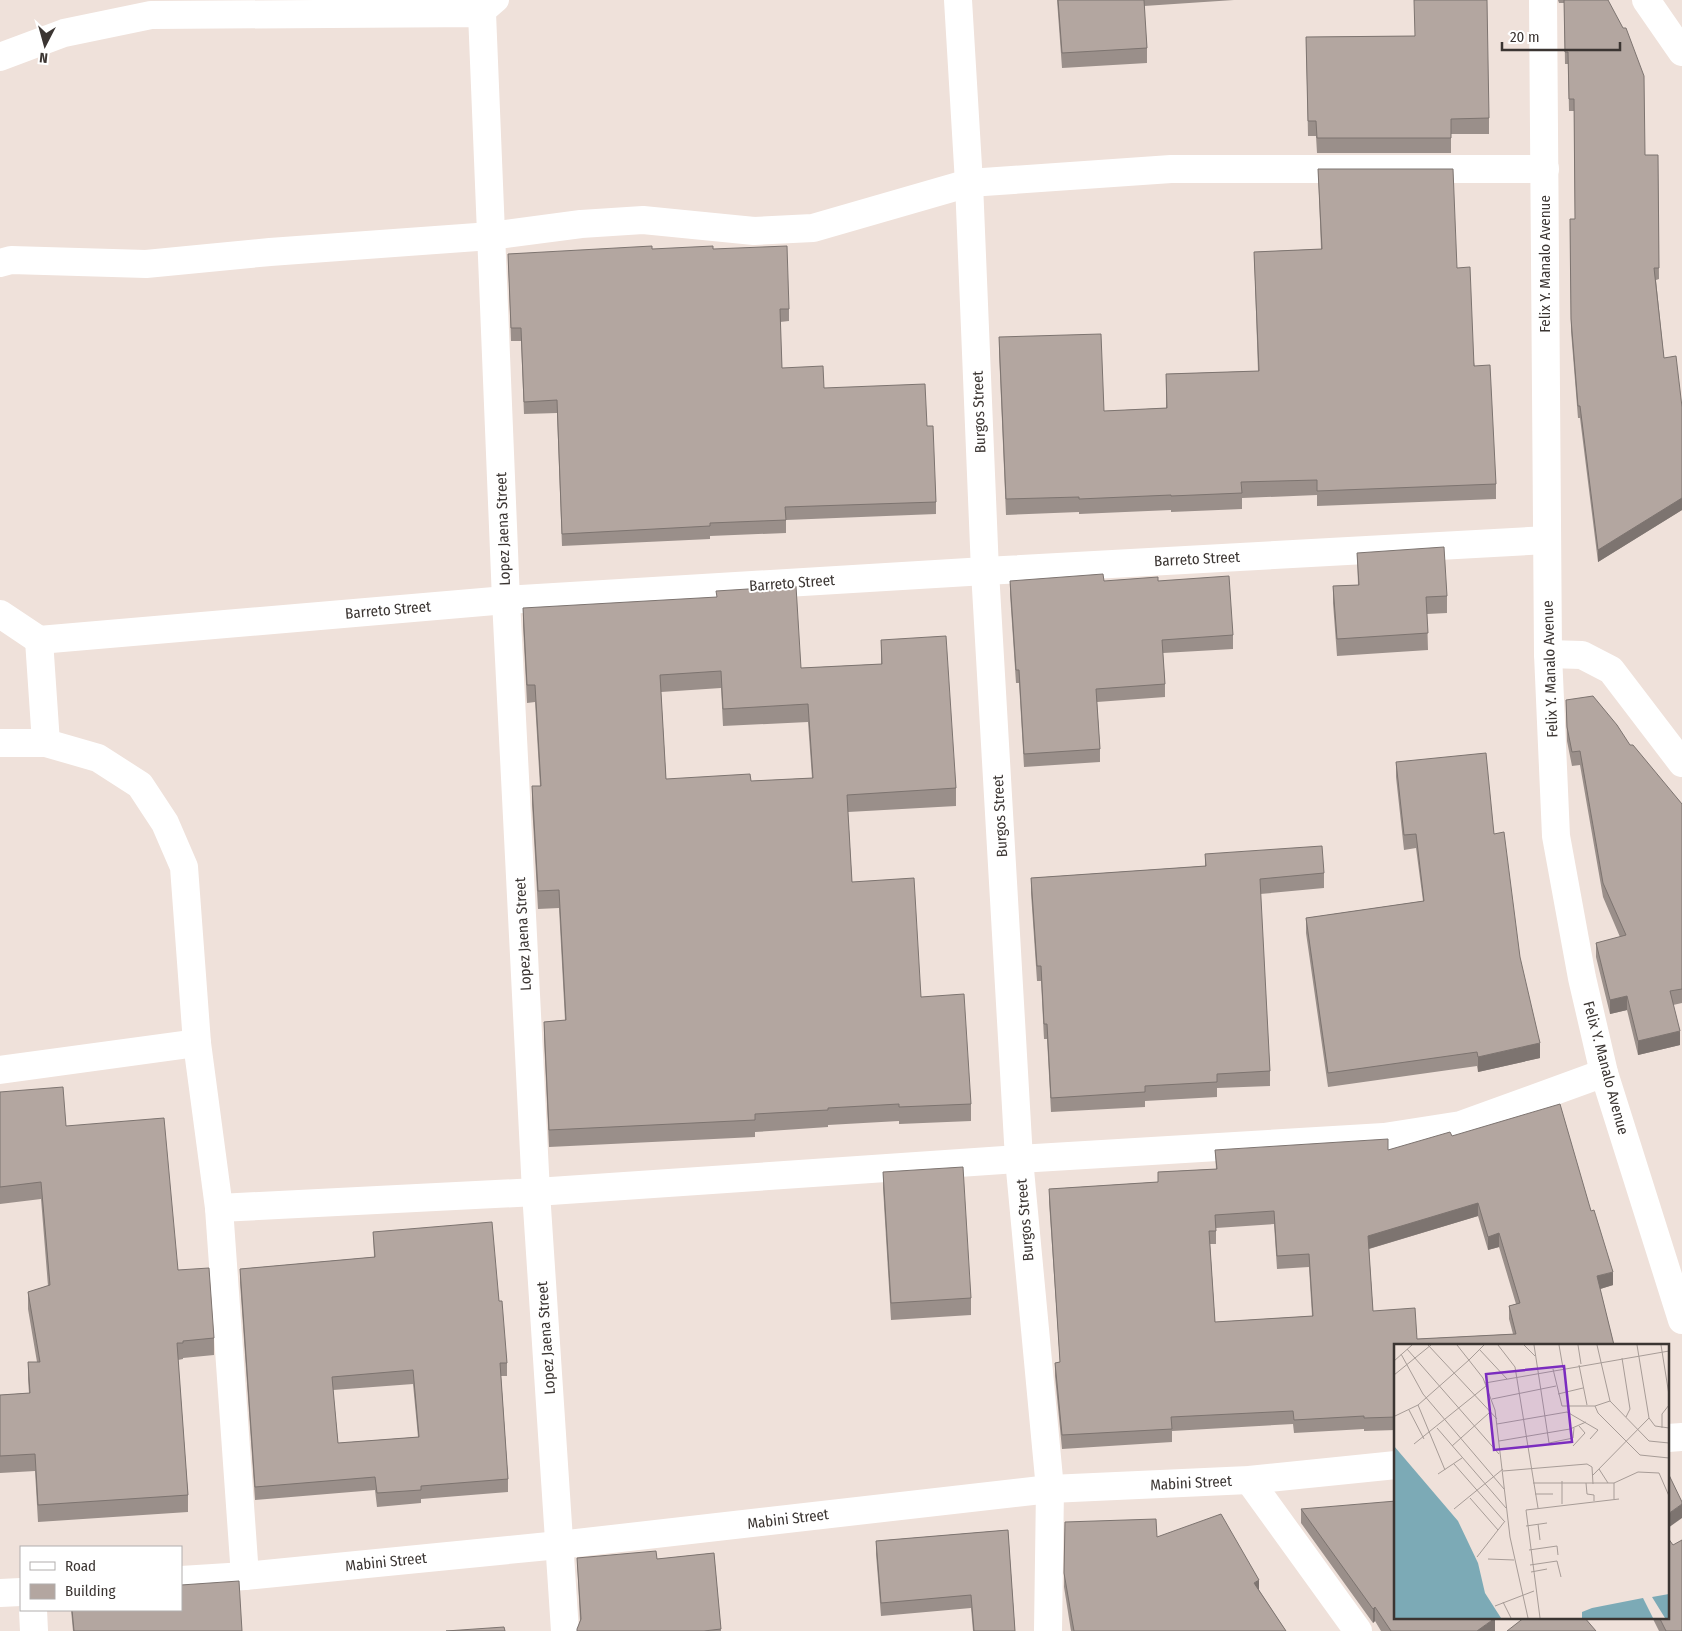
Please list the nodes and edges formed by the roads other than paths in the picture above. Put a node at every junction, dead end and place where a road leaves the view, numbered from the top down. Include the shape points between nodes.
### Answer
1 (958, 0) edge
2 (1543, 0) edge
3 (1646, 0) edge
4 (490, 7) edge
5 (1682, 52) edge
6 (0, 57) edge
7 (1545, 169) junction
8 (969, 183) junction
9 (491, 236) junction
10 (0, 263) edge
11 (1547, 540) junction
12 (986, 570) junction
13 (506, 600) junction
14 (0, 614) edge
15 (39, 640) junction
16 (1548, 654) junction
17 (0, 743) edge
18 (46, 743) junction
19 (1682, 763) edge
20 (197, 1043) junction
21 (0, 1070) edge
22 (1604, 1072) junction
23 (1019, 1159) junction
24 (536, 1192) junction
25 (218, 1208) junction
26 (1682, 1320) edge
27 (1394, 1465) edge
28 (1250, 1480) junction
29 (1050, 1489) junction
30 (559, 1545) junction
31 (245, 1576) junction
32 (182, 1580) edge
33 (20, 1592) edge
34 (0, 1593) edge
35 (32, 1611) edge
36 (34, 1631) edge
37 (566, 1631) edge
38 (1048, 1631) edge
39 (1358, 1631) edge

1 - 8 street, Burgos Street
2 - 7 street, Felix Y. Manalo Avenue
3 - 5 street
4 - 6 street via 151,15 64,34
4 - 9 street, Lopez Jaena Street
7 - 8 street via 1171,169
7 - 11 street, Felix Y. Manalo Avenue
8 - 9 street via 813,228 754,231 643,220 581,224
8 - 12 street, Burgos Street
9 - 10 street via 146,264 10,260
9 - 13 street, Lopez Jaena Street
11 - 12 street, Barreto Street
11 - 16 street, Felix Y. Manalo Avenue
12 - 13 street, Barreto Street
12 - 23 street, Burgos Street
13 - 15 street, Barreto Street
13 - 24 street, Lopez Jaena Street
14 - 15 street
15 - 18 street
16 - 19 street via 1582,656 1611,670
16 - 22 street, Felix Y. Manalo Avenue via 1556,836 1582,978
17 - 18 street
18 - 20 street via 98,758 140,785 165,823 184,867
20 - 21 street
20 - 25 street
22 - 23 street via 1461,1125 1393,1136
22 - 26 street, Felix Y. Manalo Avenue
23 - 24 street
23 - 29 street, Burgos Street
24 - 25 street
24 - 30 street, Lopez Jaena Street
25 - 31 street
27 - 28 street, Mabini Street
28 - 29 street, Mabini Street
28 - 39 street
29 - 30 street, Mabini Street
29 - 38 street, Burgos Street
30 - 31 street, Mabini Street
30 - 37 street, Lopez Jaena Street
31 - 32 street, Mabini Street
33 - 34 street
35 - 36 street

